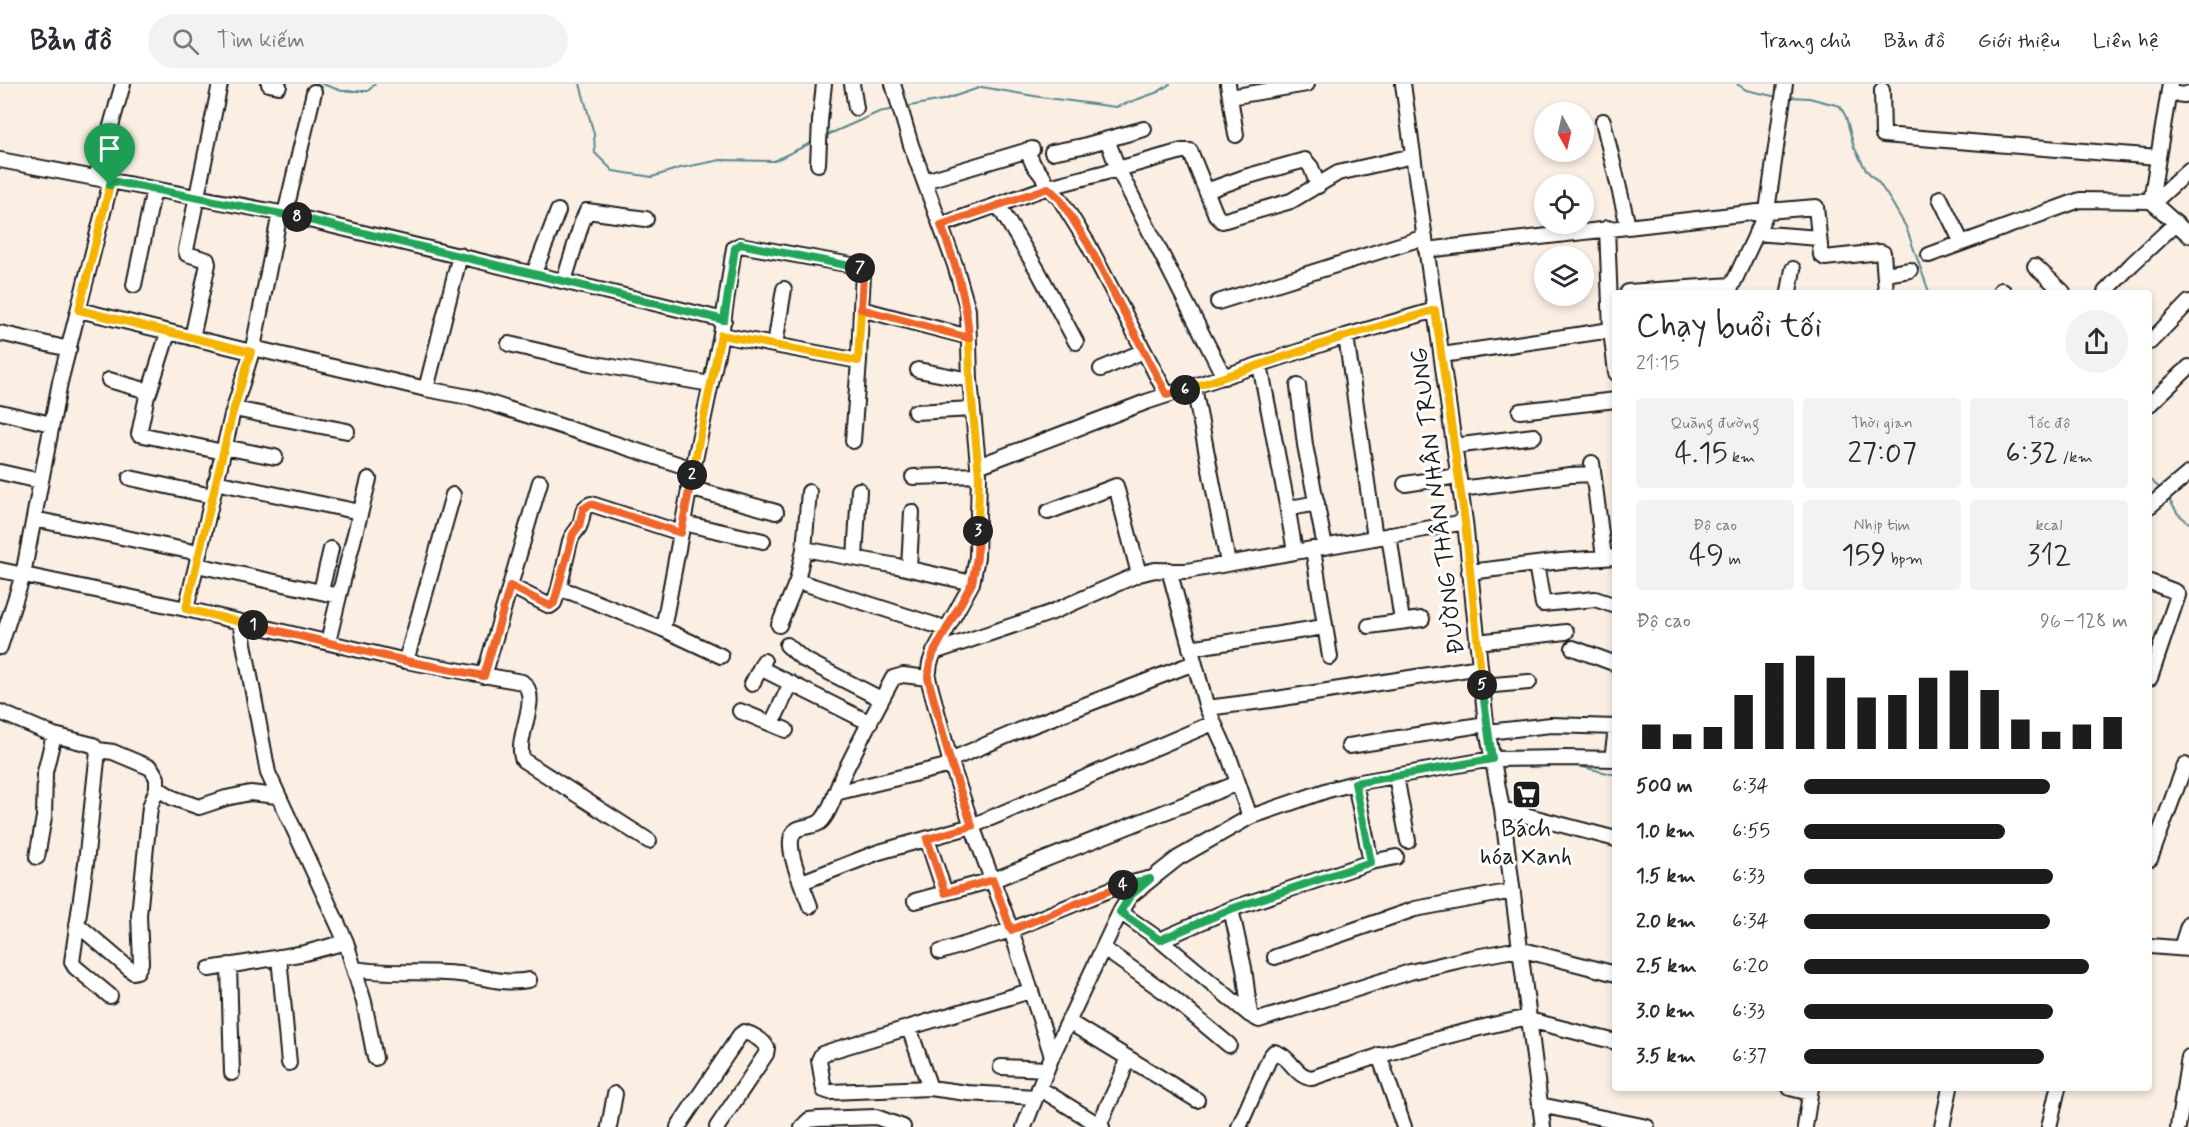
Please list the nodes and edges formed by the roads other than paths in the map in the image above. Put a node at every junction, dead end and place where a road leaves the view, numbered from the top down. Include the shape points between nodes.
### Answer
1 (123, 84) edge
2 (220, 84) edge
3 (824, 84) edge
4 (852, 84) edge
5 (893, 84) edge
6 (1307, 84) edge
7 (1403, 84) edge
8 (1785, 84) edge
9 (2169, 89) edge
10 (1229, 90) edge
11 (1882, 90) dead end
12 (314, 92) dead end
13 (2189, 93) edge
14 (856, 108) dead end
15 (1603, 122) dead end
16 (1144, 129) dead end
17 (1236, 135) dead end
18 (1107, 139) junction
19 (1052, 152) dead end
20 (1413, 156) junction
21 (2158, 157) junction
22 (0, 160) edge
23 (818, 164) dead end
24 (1119, 169) junction
25 (2189, 170) edge
26 (96, 178) junction
27 (111, 181) junction
28 (924, 181) junction
29 (1318, 186) junction
30 (1048, 188) junction
31 (154, 189) junction
32 (1206, 191) junction
33 (198, 197) junction
34 (1940, 198) dead end
35 (2152, 202) junction
36 (999, 205) junction
37 (558, 211) dead end
38 (1767, 211) junction
39 (283, 213) junction
40 (646, 219) dead end
41 (2175, 224) junction
42 (941, 225) junction
43 (1628, 226) junction
44 (1607, 228) junction
45 (1756, 233) junction
46 (2189, 236) edge
47 (1819, 238) junction
48 (1425, 243) junction
49 (1962, 243) junction
50 (460, 255) junction
51 (1929, 255) dead end
52 (2035, 266) dead end
53 (1793, 269) dead end
54 (1910, 270) dead end
55 (534, 273) junction
56 (1885, 274) junction
57 (564, 281) junction
58 (134, 285) dead end
59 (784, 289) dead end
60 (1731, 289) edge
61 (1697, 290) edge
62 (1789, 290) edge
63 (1886, 290) edge
64 (2061, 290) edge
65 (2107, 290) edge
66 (1612, 294) edge
67 (1218, 302) dead end
68 (2189, 302) edge
69 (861, 309) junction
70 (79, 310) junction
71 (1435, 310) junction
72 (724, 320) junction
73 (1611, 330) junction
74 (0, 333) edge
75 (168, 333) junction
76 (721, 335) junction
77 (1346, 336) junction
78 (192, 338) junction
79 (969, 338) junction
80 (1612, 339) edge
81 (2152, 340) edge
82 (1076, 342) dead end
83 (509, 344) dead end
84 (775, 345) junction
85 (69, 349) junction
86 (252, 350) junction
87 (1144, 351) junction
88 (1442, 355) junction
89 (858, 361) junction
90 (1260, 364) junction
91 (2189, 367) edge
92 (1101, 369) dead end
93 (918, 370) dead end
94 (1224, 377) junction
95 (110, 380) dead end
96 (970, 380) junction
97 (710, 384) junction
98 (1298, 386) dead end
99 (1194, 387) junction
100 (426, 389) junction
101 (149, 393) junction
102 (1167, 395) junction
103 (1612, 400) edge
104 (2152, 402) edge
105 (234, 409) junction
106 (973, 409) junction
107 (1520, 411) dead end
108 (0, 412) edge
109 (915, 412) dead end
110 (51, 424) junction
111 (347, 431) dead end
112 (1534, 436) dead end
113 (852, 441) dead end
114 (1454, 446) junction
115 (223, 449) junction
116 (275, 457) dead end
117 (693, 469) junction
118 (979, 471) junction
119 (0, 472) edge
120 (2189, 473) edge
121 (913, 477) dead end
122 (130, 478) dead end
123 (369, 479) dead end
124 (40, 481) junction
125 (540, 482) dead end
126 (1459, 483) junction
127 (1405, 484) dead end
128 (689, 488) junction
129 (214, 489) junction
130 (859, 490) dead end
131 (809, 492) dead end
132 (453, 495) dead end
133 (1317, 503) junction
134 (2152, 504) edge
135 (1287, 505) junction
136 (360, 512) junction
137 (776, 512) dead end
138 (912, 512) dead end
139 (1048, 512) dead end
140 (34, 519) junction
141 (1465, 522) junction
142 (682, 528) junction
143 (1389, 536) junction
144 (1374, 538) junction
145 (763, 541) dead end
146 (1319, 548) junction
147 (331, 549) dead end
148 (804, 549) junction
149 (1295, 552) junction
150 (1610, 557) edge
151 (855, 558) junction
152 (198, 559) junction
153 (1228, 563) junction
154 (1536, 564) junction
155 (909, 568) junction
156 (0, 570) edge
157 (1169, 570) junction
158 (1469, 572) junction
159 (1139, 574) junction
160 (23, 575) junction
161 (797, 581) junction
162 (972, 583) junction
163 (2152, 583) edge
164 (510, 586) junction
165 (559, 589) junction
166 (321, 591) junction
167 (339, 596) junction
168 (1612, 605) edge
169 (186, 609) junction
170 (1422, 618) dead end
171 (1402, 621) junction
172 (240, 622) junction
173 (779, 625) dead end
174 (1369, 626) dead end
175 (1324, 627) junction
176 (663, 629) junction
177 (947, 629) junction
178 (1566, 632) dead end
179 (328, 642) junction
180 (1477, 642) junction
181 (787, 645) dead end
182 (0, 648) edge
183 (1190, 648) junction
184 (1573, 648) dead end
185 (934, 652) junction
186 (721, 656) dead end
187 (1330, 657) dead end
188 (406, 661) junction
189 (1194, 663) junction
190 (1612, 663) edge
191 (2152, 666) edge
192 (1480, 667) junction
193 (484, 676) junction
194 (928, 678) junction
195 (1529, 682) dead end
196 (790, 683) junction
197 (752, 684) dead end
198 (1482, 686) junction
199 (881, 699) junction
200 (1207, 708) junction
201 (740, 711) dead end
202 (0, 712) edge
203 (772, 723) junction
204 (870, 723) junction
205 (1214, 723) junction
206 (1487, 728) junction
207 (1612, 728) edge
208 (786, 730) dead end
209 (54, 735) junction
210 (1349, 746) dead end
211 (98, 750) junction
212 (1492, 759) junction
213 (1612, 759) edge
214 (951, 763) junction
215 (2185, 765) dead end
216 (1396, 776) junction
217 (1238, 783) junction
218 (1355, 783) junction
219 (157, 788) junction
220 (835, 793) junction
221 (277, 796) junction
222 (1502, 809) junction
223 (1250, 816) junction
224 (972, 826) junction
225 (1612, 838) edge
226 (927, 839) junction
227 (648, 841) dead end
228 (1408, 841) dead end
229 (2152, 854) edge
230 (37, 857) dead end
231 (1396, 857) dead end
232 (1371, 862) junction
233 (1150, 879) junction
234 (993, 880) junction
235 (802, 882) junction
236 (1513, 891) junction
237 (945, 893) junction
238 (915, 901) dead end
239 (810, 906) dead end
240 (1231, 909) junction
241 (1120, 912) junction
242 (2189, 923) edge
243 (77, 924) junction
244 (1011, 930) junction
245 (1160, 940) junction
246 (346, 942) junction
247 (2152, 946) edge
248 (1103, 948) junction
249 (2185, 948) edge
250 (1519, 949) junction
251 (940, 952) dead end
252 (279, 957) junction
253 (1275, 957) dead end
254 (229, 965) junction
255 (209, 969) dead end
256 (355, 969) junction
257 (1612, 973) edge
258 (529, 980) dead end
259 (1030, 991) junction
260 (110, 996) dead end
261 (1250, 1016) junction
262 (1529, 1019) junction
263 (1069, 1022) junction
264 (909, 1028) junction
265 (1612, 1041) edge
266 (1229, 1045) dead end
267 (1379, 1054) junction
268 (2189, 1057) edge
269 (1127, 1058) junction
270 (375, 1059) dead end
271 (1050, 1063) junction
272 (290, 1064) dead end
273 (1001, 1067) dead end
274 (232, 1073) dead end
275 (930, 1088) junction
276 (1810, 1091) edge
277 (1949, 1091) edge
278 (2057, 1091) edge
279 (1038, 1093) junction
280 (615, 1094) dead end
281 (1197, 1100) dead end
282 (1540, 1105) junction
283 (837, 1123) edge
284 (1026, 1123) edge
285 (1101, 1126) edge
286 (609, 1127) edge
287 (678, 1127) edge
288 (717, 1127) edge
289 (802, 1127) edge
290 (903, 1127) edge
291 (1040, 1127) edge
292 (1239, 1127) edge
293 (1404, 1127) edge
294 (1543, 1127) edge
295 (1647, 1127) edge
296 (1805, 1127) edge
297 (1942, 1127) edge
298 (2049, 1127) edge
299 (2178, 1127) edge

1 - 26 street
2 - 33 street
3 - 23 street
4 - 14 street
5 - 28 street
6 - 10 street
7 - 20 street, ĐƯỜNG THÂN NHÂN TRUNG
8 - 38 street
9 - 13 street
9 - 21 street
10 - 17 street
11 - 21 street via 1883,135
12 - 39 street
15 - 43 street
16 - 18 street
18 - 19 street
18 - 24 street
20 - 29 street via 1338,173
20 - 48 street, ĐƯỜNG THÂN NHÂN TRUNG
21 - 35 street
22 - 26 street
24 - 30 street
24 - 32 street via 1187,150
24 - 94 street
25 - 35 street
26 - 27 street
27 - 31 street
27 - 70 street
28 - 30 street via 1030,150 1033,164
28 - 42 street
29 - 32 street via 1305,160
29 - 32 street via 1291,201 1222,221
30 - 36 street
30 - 87 street via 1060,199 1088,244
31 - 33 street
31 - 58 street
33 - 39 street
33 - 78 street via 186,253 207,260 208,267
34 - 49 street
35 - 41 street
35 - 49 street via 2080,200
36 - 42 street
36 - 82 street
37 - 55 street
38 - 43 street
38 - 45 street
38 - 47 street via 1816,207
39 - 50 street
39 - 86 street
40 - 57 street via 587,211
41 - 46 street
41 - 65 street
42 - 79 street via 968,310
43 - 44 street
44 - 48 street
44 - 66 street
45 - 47 street
45 - 60 street
47 - 56 street via 1825,258 1883,253
48 - 67 street
48 - 71 street, ĐƯỜNG THÂN NHÂN TRUNG
49 - 51 street
50 - 55 street
50 - 100 street
52 - 64 street
53 - 62 street
54 - 56 street
55 - 57 street
56 - 63 street
57 - 72 street
59 - 84 street
60 - 61 street
66 - 73 street
68 - 81 street
69 - 72 street via 863,275 857,266 740,244 735,248
69 - 79 street
69 - 89 street
70 - 75 street
70 - 85 street
71 - 77 street
71 - 88 street, ĐƯỜNG THÂN NHÂN TRUNG
72 - 76 street
73 - 80 street
73 - 88 street
74 - 85 street
75 - 78 street
75 - 101 street
76 - 84 street
76 - 97 street
77 - 90 street
77 - 144 street
78 - 86 street
79 - 96 street
83 - 97 street
84 - 89 street
85 - 110 street
86 - 100 street
86 - 105 street
87 - 92 street
87 - 102 street
88 - 114 street, ĐƯỜNG THÂN NHÂN TRUNG
89 - 113 street
90 - 94 street
90 - 135 street
91 - 104 street
93 - 96 street
94 - 99 street
95 - 101 street
96 - 106 street
97 - 117 street
98 - 133 street
99 - 102 street
99 - 153 street
100 - 117 street via 474,399
101 - 115 street via 139,434
102 - 118 street
103 - 107 street
105 - 111 street
105 - 115 street
106 - 109 street
106 - 118 street
108 - 110 street
110 - 124 street
112 - 114 street
114 - 126 street, ĐƯỜNG THÂN NHÂN TRUNG
115 - 116 street
115 - 129 street
117 - 128 street
118 - 121 street
118 - 162 street via 977,557
119 - 124 street
120 - 134 street
122 - 129 street
123 - 136 street
124 - 140 street
125 - 164 street
126 - 127 street
126 - 141 street, ĐƯỜNG THÂN NHÂN TRUNG
126 - 150 street via 1570,475 1592,469
128 - 137 street
128 - 142 street
129 - 136 street
129 - 152 street
130 - 151 street
131 - 148 street
132 - 188 street
133 - 135 street
133 - 146 street
135 - 149 street
136 - 167 street
138 - 155 street
139 - 159 street via 1116,486
140 - 152 street
140 - 160 street
141 - 143 street
141 - 158 street, ĐƯỜNG THÂN NHÂN TRUNG
142 - 145 street
142 - 165 street via 587,505 570,541
142 - 176 street
143 - 144 street
143 - 171 street
144 - 146 street
146 - 149 street
146 - 175 street
147 - 166 street
148 - 151 street
148 - 161 street
149 - 153 street
150 - 154 street
151 - 155 street
152 - 166 street
152 - 169 street
153 - 157 street via 1187,571
154 - 158 street
154 - 168 street via 1543,604 1595,599
155 - 162 street
156 - 160 street
157 - 159 street
157 - 183 street
158 - 180 street, ĐƯỜNG THÂN NHÂN TRUNG
159 - 185 street via 1050,613
160 - 169 street
160 - 182 street
161 - 173 street
161 - 177 street
162 - 177 street
163 - 191 street via 2178,596
164 - 165 street via 550,606
164 - 193 street
165 - 176 street
166 - 167 street
167 - 179 street
169 - 172 street
170 - 171 street
171 - 174 street
172 - 179 street
172 - 221 street via 268,773
175 - 183 street
175 - 187 street
176 - 186 street
177 - 185 street
178 - 180 street
179 - 188 street
180 - 192 street, ĐƯỜNG THÂN NHÂN TRUNG
181 - 199 street via 803,659
183 - 189 street
184 - 190 street
185 - 194 street
188 - 193 street
189 - 200 street
189 - 214 street via 1023,729
192 - 198 street, ĐƯỜNG THÂN NHÂN TRUNG
192 - 200 street
193 - 227 street via 522,682 528,689 530,699 520,754 523,760
194 - 199 street via 893,678
194 - 214 street
195 - 198 street
196 - 197 street via 762,664
196 - 203 street
196 - 204 street
198 - 206 street, ĐƯỜNG THÂN NHÂN TRUNG
199 - 204 street
200 - 205 street
201 - 203 street
202 - 209 street
203 - 208 street
204 - 220 street
205 - 217 street
205 - 224 street
206 - 207 street
206 - 210 street
206 - 212 street, ĐƯỜNG THÂN NHÂN TRUNG
209 - 211 street via 93,745
209 - 230 street via 45,772 44,817
211 - 219 street via 151,768
211 - 243 street
212 - 213 street
212 - 216 street
212 - 222 street, ĐƯỜNG THÂN NHÂN TRUNG
214 - 220 street
214 - 224 street
215 - 229 street
216 - 218 street
216 - 228 street
217 - 223 street
217 - 234 street
218 - 223 street
218 - 232 street
219 - 221 street via 199,807 250,793
219 - 243 street via 150,807 139,915 141,963 137,970 133,972
220 - 235 street via 822,822 800,827 792,836
221 - 246 street
222 - 225 street
222 - 236 street, ĐƯỜNG THÂN NHÂN TRUNG
223 - 233 street
224 - 226 street
224 - 234 street
226 - 235 street via 879,852
226 - 237 street
231 - 232 street
232 - 240 street
233 - 241 street via 1130,896
233 - 244 street via 1116,887
234 - 237 street
234 - 244 street
235 - 239 street
236 - 250 street, ĐƯỜNG THÂN NHÂN TRUNG
236 - 253 street via 1415,909
237 - 238 street
240 - 245 street
240 - 261 street
241 - 245 street
241 - 248 street
242 - 249 street
243 - 260 street via 73,964
244 - 251 street
244 - 259 street
245 - 261 street
246 - 252 street
246 - 256 street
247 - 249 street
248 - 263 street
248 - 266 street
250 - 257 street
250 - 261 street via 1410,972 1262,1020
250 - 262 street, ĐƯỜNG THÂN NHÂN TRUNG
252 - 254 street
252 - 272 street
254 - 255 street
254 - 274 street
256 - 258 street via 458,974 503,982
256 - 270 street
259 - 264 street
259 - 271 street
262 - 265 street
262 - 267 street via 1454,1033
262 - 282 street, ĐƯỜNG THÂN NHÂN TRUNG
263 - 269 street
263 - 271 street
264 - 275 street
264 - 275 street via 822,1054 819,1060 824,1090
267 - 292 street via 1312,1078 1275,1052
267 - 293 street
268 - 299 street
269 - 281 street
269 - 285 street
271 - 273 street
271 - 279 street
275 - 279 street via 967,1093
276 - 296 street
277 - 297 street
278 - 298 street
279 - 284 street
279 - 285 street
280 - 286 street
282 - 294 street, ĐƯỜNG THÂN NHÂN TRUNG
282 - 295 street
283 - 289 street via 809,1120
283 - 290 street via 876,1117
284 - 291 street
287 - 288 street via 740,1035 748,1033 765,1044 766,1054

